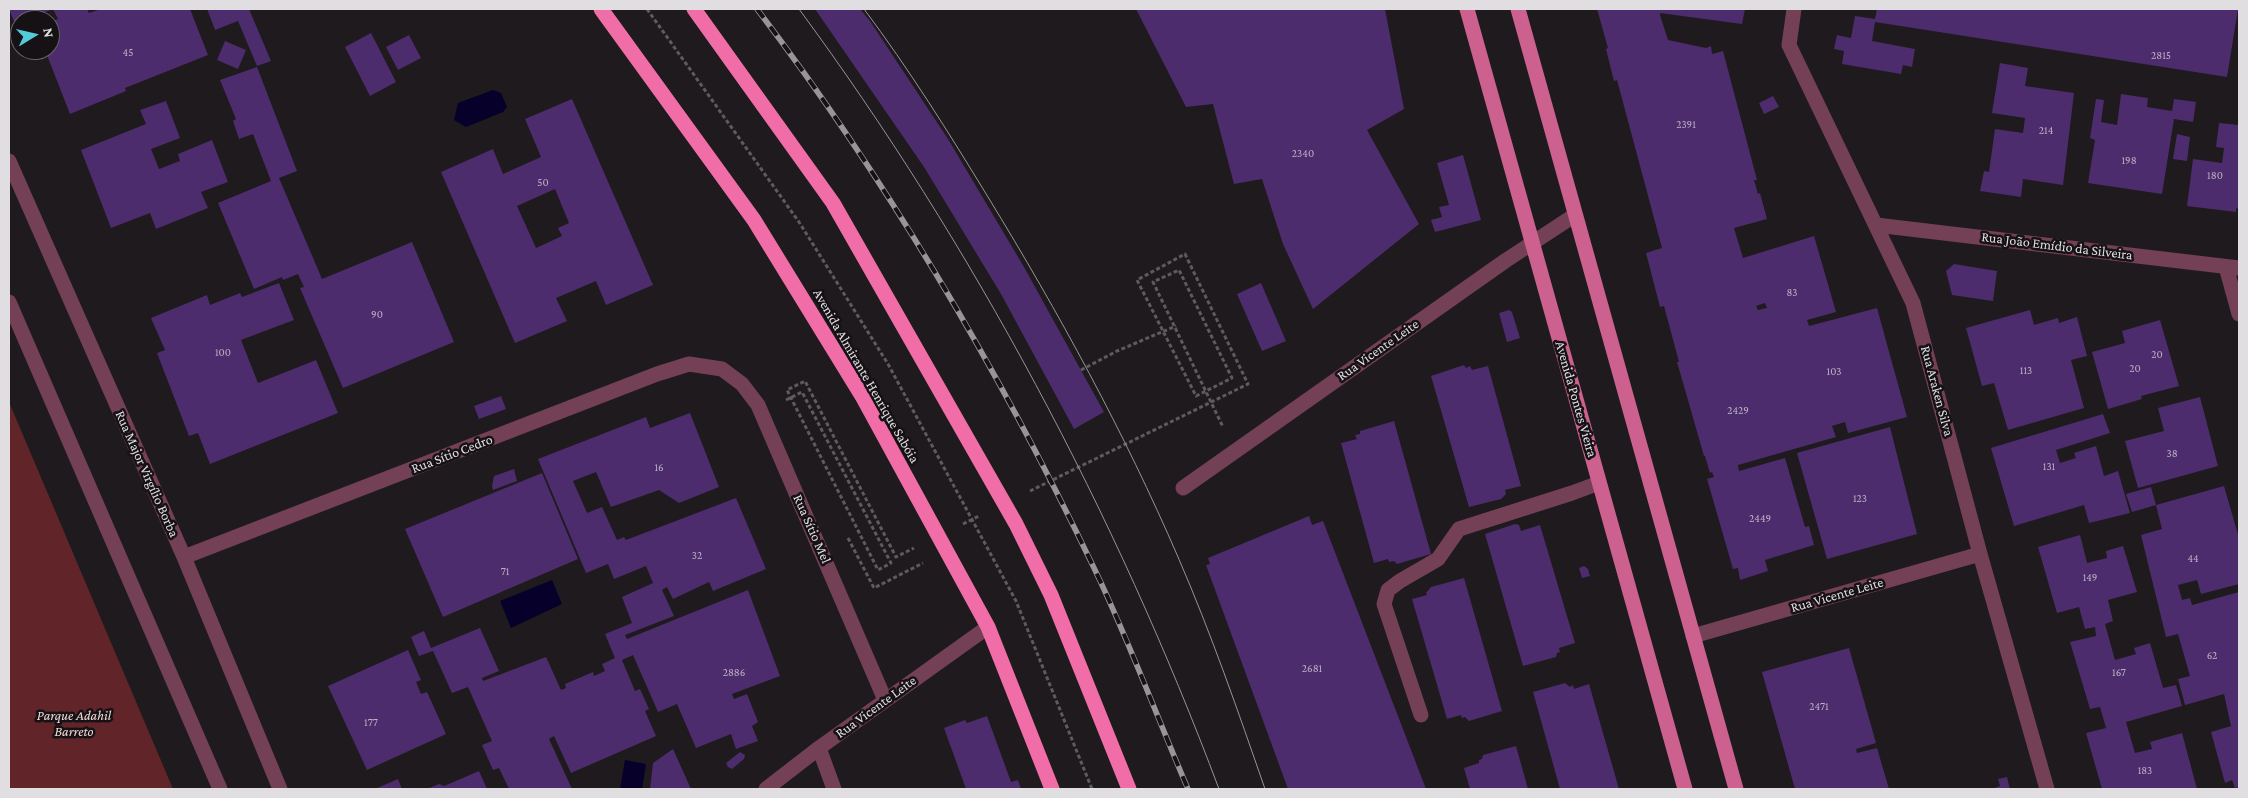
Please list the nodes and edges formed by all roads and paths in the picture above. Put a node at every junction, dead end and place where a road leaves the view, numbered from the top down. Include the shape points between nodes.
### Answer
1 (601, 9) edge
2 (694, 9) edge
3 (1467, 9) edge
4 (1518, 9) edge
5 (1794, 9) edge
6 (9, 161) edge
7 (1575, 215) junction
8 (1876, 225) junction
9 (1532, 244) junction
10 (2233, 268) edge
11 (9, 302) edge
12 (2239, 314) edge
13 (1176, 326) junction
14 (722, 369) joint
15 (1081, 370) dead end
16 (779, 404) dead end
17 (1234, 451) junction
18 (1599, 483) junction
19 (1183, 488) dead end
20 (1028, 492) dead end
21 (984, 514) dead end
22 (957, 527) dead end
23 (847, 535) dead end
24 (922, 544) dead end
25 (946, 552) junction
26 (1980, 554) junction
27 (184, 557) junction
28 (988, 627) junction
29 (1693, 636) junction
30 (885, 700) junction
31 (1421, 715) dead end
32 (818, 748) junction
33 (220, 789) edge
34 (280, 789) edge
35 (766, 789) edge
36 (834, 789) edge
37 (1052, 789) edge
38 (1129, 789) edge
39 (1685, 789) edge
40 (1736, 789) edge
41 (2047, 789) edge

1 - 25 highway, Avenida Almirante Henrique Sabóia via 754,220 862,396
2 - 38 highway via 833,203 1011,515 1051,595
3 - 9 main road, Avenida Pontes Vieira
4 - 7 main road
5 - 8 street, Rua Araken Silva via 1789,45
6 - 27 street, Rua Major Virgílio Borba
7 - 9 street, Rua Vicente Leite
7 - 29 main road
8 - 10 street, Rua João Emídio da Silveira
8 - 26 street, Rua Araken Silva via 1913,303
9 - 17 street, Rua Vicente Leite
9 - 18 main road, Avenida Pontes Vieira
10 - 12 street
11 - 33 street
13 - 15 path
13 - 17 path
13 - 20 path via 1153,282 1180,270 1232,378 1196,396 1137,280 1185,254 1248,384
14 - 27 street, Rua Sítio Cedro via 689,364 656,374
14 - 30 street, Rua Sítio Mel via 742,384 758,405
16 - 24 path via 802,392 891,563 878,570 787,390 805,381 896,557
17 - 19 street, Rua Vicente Leite
18 - 31 street via 1460,529 1438,558 1388,590 1384,604
18 - 39 main road, Avenida Pontes Vieira
21 - 22 path
23 - 25 path via 874,588
25 - 28 highway, Avenida Almirante Henrique Sabóia
26 - 29 street, Rua Vicente Leite
26 - 41 street, Rua Araken Silva
27 - 34 street, Rua Major Virgílio Borba
28 - 30 street, Rua Vicente Leite
28 - 37 highway, Avenida Almirante Henrique Sabóia
29 - 40 main road
30 - 32 street, Rua Vicente Leite
32 - 35 street, Rua Vicente Leite
32 - 36 street

